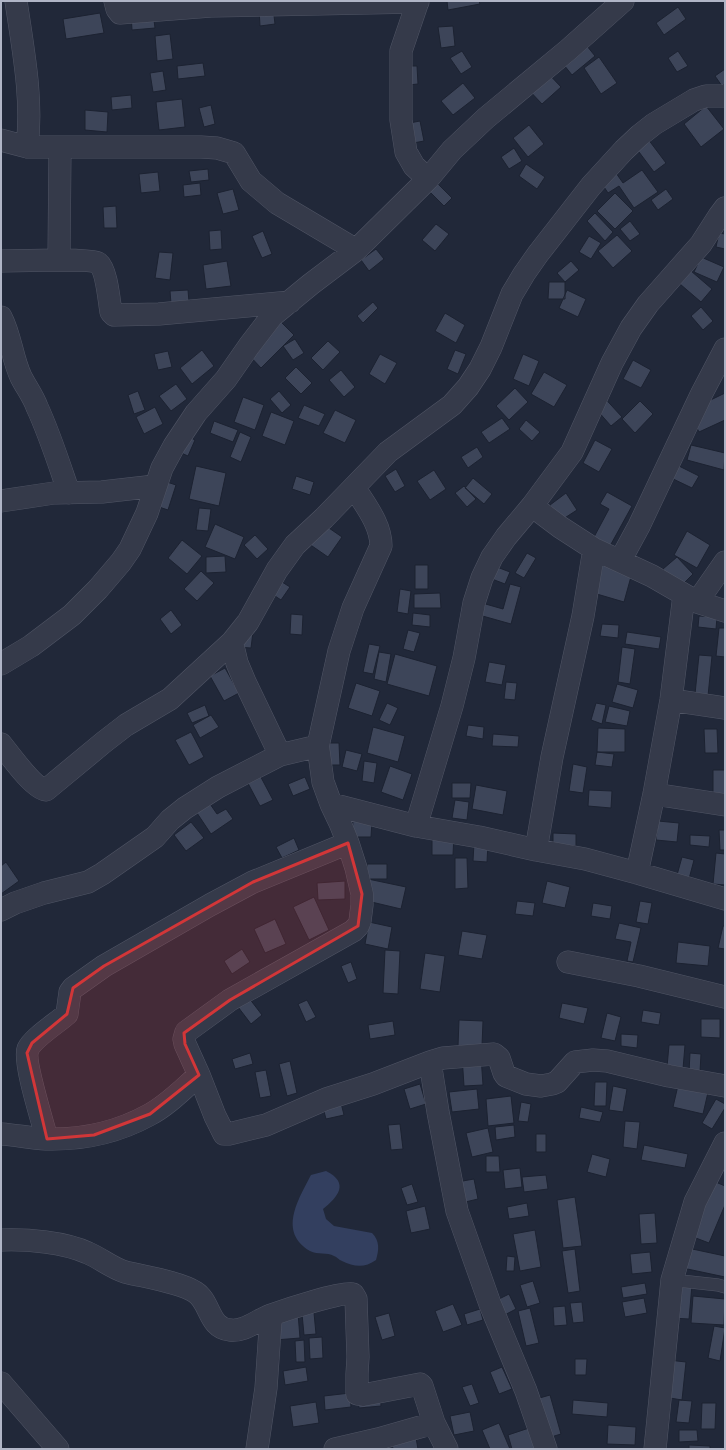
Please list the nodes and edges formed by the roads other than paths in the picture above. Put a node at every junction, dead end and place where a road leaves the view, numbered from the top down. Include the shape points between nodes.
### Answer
1 (16, 1) edge
2 (115, 1) edge
3 (623, 1) edge
4 (418, 2) edge
5 (725, 96) edge
6 (1, 140) edge
7 (27, 147) junction
8 (60, 148) junction
9 (428, 179) junction
10 (725, 208) edge
11 (356, 250) junction
12 (59, 260) junction
13 (1, 261) edge
14 (290, 302) junction
15 (1, 317) edge
16 (724, 354) edge
17 (155, 486) junction
18 (354, 487) junction
19 (69, 493) junction
20 (1, 501) edge
21 (532, 506) junction
22 (594, 549) junction
23 (620, 561) junction
24 (725, 562) edge
25 (690, 598) junction
26 (725, 611) edge
27 (232, 642) junction
28 (1, 664) edge
29 (671, 700) junction
30 (725, 708) edge
31 (1, 744) edge
32 (318, 746) junction
33 (280, 755) junction
34 (654, 794) junction
35 (331, 804) junction
36 (725, 805) edge
37 (416, 826) junction
38 (348, 843) junction
39 (536, 850) junction
40 (637, 873) junction
41 (725, 899) edge
42 (1, 910) edge
43 (568, 962) dead end
44 (725, 997) edge
45 (430, 1062) junction
46 (199, 1075) junction
47 (725, 1086) edge
48 (3, 1131) edge
49 (47, 1139) junction
50 (725, 1143) edge
51 (1, 1240) edge
52 (672, 1280) junction
53 (725, 1287) edge
54 (271, 1315) junction
55 (1, 1382) edge
56 (434, 1424) junction
57 (58, 1449) edge
58 (257, 1449) edge
59 (335, 1449) edge
60 (447, 1449) edge
61 (546, 1449) edge
62 (655, 1449) edge

1 - 7 street via 27,79
2 - 4 street via 116,9 120,13 212,6
3 - 9 street via 486,118 452,150
4 - 9 street via 401,51 401,120 406,152 414,166
5 - 18 street via 706,96 694,100 654,124 624,150 591,186 524,274 512,294 491,347 468,387 452,405 388,452
6 - 7 street
7 - 8 street
8 - 11 street via 201,147 234,153 251,181 278,204
8 - 12 street
9 - 11 street
10 - 21 street via 701,244 648,304 631,328 612,363 572,452
11 - 14 street
12 - 13 street
12 - 14 street via 98,263 103,271 111,312 114,315 159,314
14 - 17 street via 272,316 226,379 196,414 174,446
15 - 19 street via 21,378 37,407
16 - 23 street via 702,393
17 - 19 street
17 - 28 street via 147,513 121,562 72,615 31,646
18 - 27 street via 287,555 248,622
18 - 32 street via 376,525 381,536 381,546 353,608 339,652
19 - 20 street
21 - 22 street
21 - 37 street via 492,557 482,578 474,603 452,706
22 - 23 street
22 - 39 street
23 - 25 street
24 - 25 street
25 - 26 street
25 - 29 street
27 - 31 street via 170,699 104,742 46,790 32,781
27 - 33 street via 245,682
29 - 30 street
29 - 34 street
32 - 33 street
32 - 35 street via 323,782
33 - 42 street via 218,787 185,808 155,837 88,882 44,892
34 - 36 street
34 - 40 street
35 - 37 street
35 - 38 street
37 - 39 street via 479,836
38 - 46 street via 362,894 362,912 358,926 230,1000 186,1032 185,1044
38 - 49 street via 253,882 104,966 73,988 70,992 67,1014 32,1043 28,1050 29,1072
39 - 40 street via 585,859
40 - 41 street
43 - 44 street
45 - 46 street via 326,1099 266,1125 229,1134 224,1134
45 - 47 street via 443,1058 494,1054 508,1078 541,1086 557,1082 575,1062 607,1061
45 - 61 street via 456,1211
46 - 49 street via 171,1100 131,1123 94,1135
48 - 49 street
50 - 52 street via 695,1202
51 - 54 street via 52,1242 86,1252 123,1271 188,1288 201,1296 215,1323 226,1330 240,1331
52 - 53 lane
52 - 62 street
54 - 56 street via 322,1299 350,1293 355,1295 357,1394 363,1396 420,1384
54 - 58 street via 266,1388
55 - 57 street
56 - 59 street
56 - 60 street

